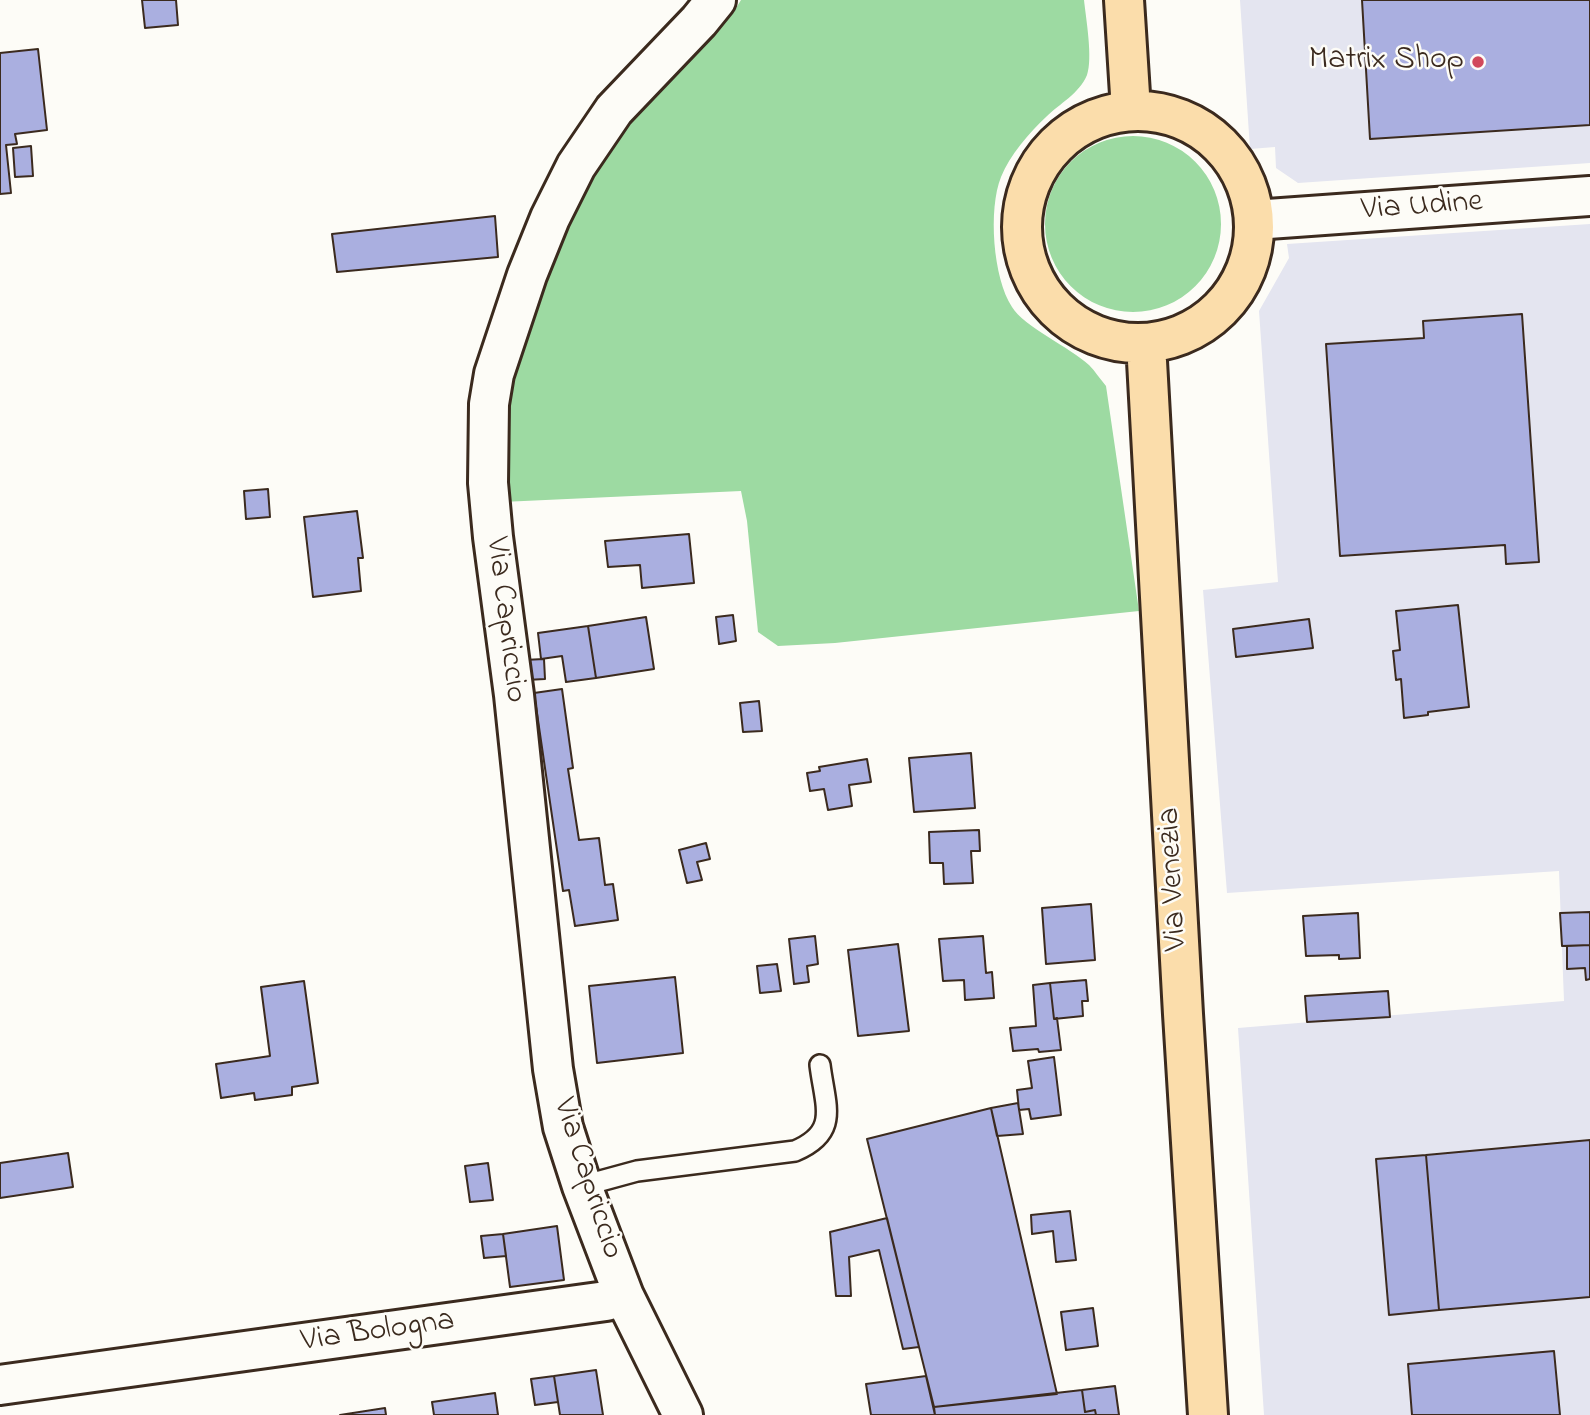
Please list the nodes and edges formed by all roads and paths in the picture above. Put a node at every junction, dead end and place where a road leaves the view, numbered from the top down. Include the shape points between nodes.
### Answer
1 (716, 0) edge
2 (1124, 0) edge
3 (1131, 110) junction
4 (1590, 196) edge
5 (1254, 220) junction
6 (1146, 343) junction
7 (820, 1065) dead end
8 (582, 1186) junction
9 (624, 1296) junction
10 (0, 1385) edge
11 (683, 1415) edge
12 (1208, 1415) edge

1 - 8 street, Via Capriccio via 614,110 576,166 527,275 494,374 489,404 493,537 553,1069 563,1127
2 - 3 main road
3 - 5 main road via 1168,113 1201,128 1228,152 1247,184
3 - 6 main road via 1095,117 1064,136 1039,163 1025,197 1021,234 1029,270 1048,301 1076,326 1110,340
4 - 5 street, Via Udine
5 - 6 main road via 1252,250 1242,279 1226,304 1203,324 1176,337
6 - 12 main road, Via Venezia
7 - 8 lane via 827,1120 813,1143 795,1151 637,1171
8 - 9 street, Via Capriccio
9 - 10 street, Via Bologna
9 - 11 street

